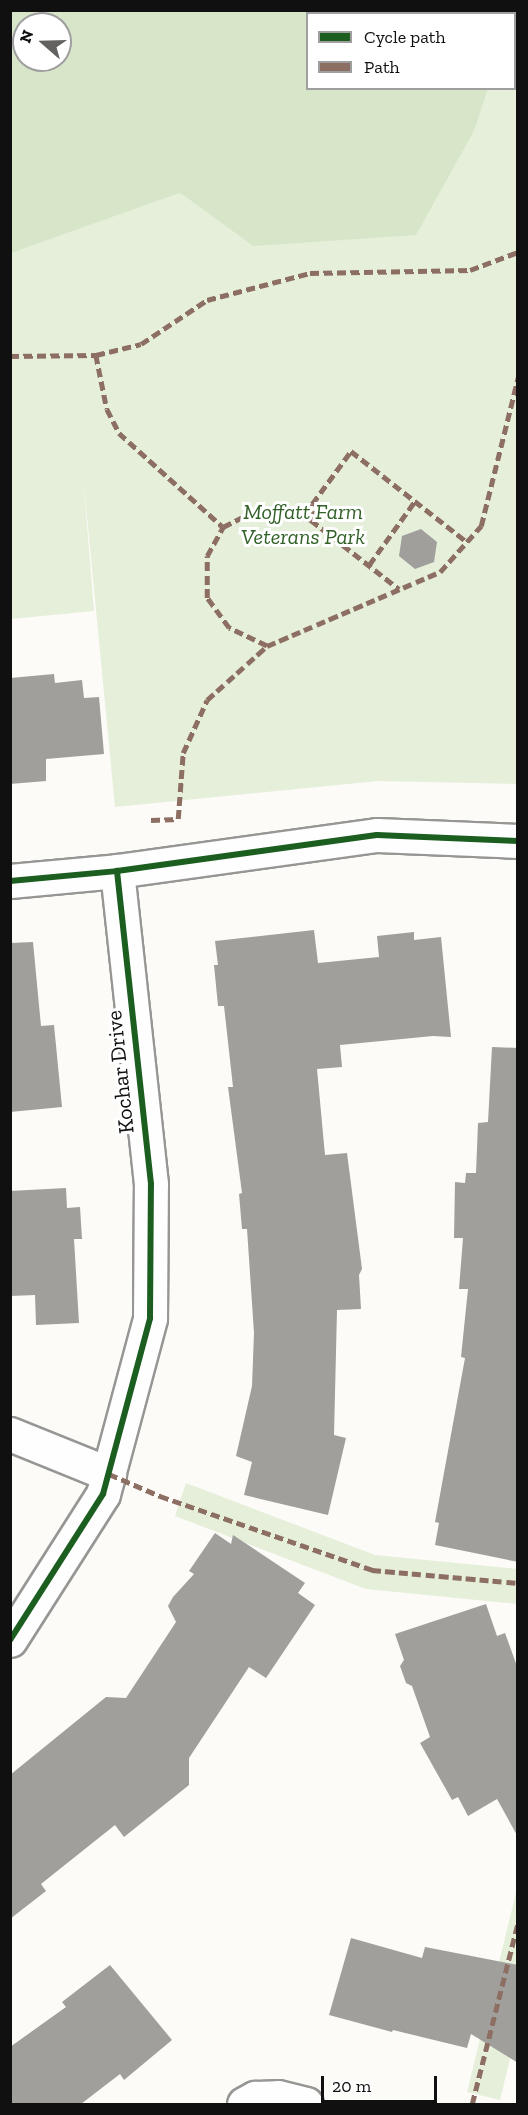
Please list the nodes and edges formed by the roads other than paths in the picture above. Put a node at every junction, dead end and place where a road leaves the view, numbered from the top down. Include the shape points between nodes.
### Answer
1 (518, 841) edge
2 (117, 871) junction
3 (10, 881) edge
4 (10, 1434) edge
5 (109, 1474) junction
6 (10, 1640) edge
7 (244, 2104) edge
8 (306, 2104) edge

1 - 2 street via 377,835
2 - 3 street
2 - 5 street, Kochar Drive via 151,1184 150,1318
4 - 5 street
5 - 6 street, Kochar Drive via 104,1494
7 - 8 street via 255,2098 278,2097

